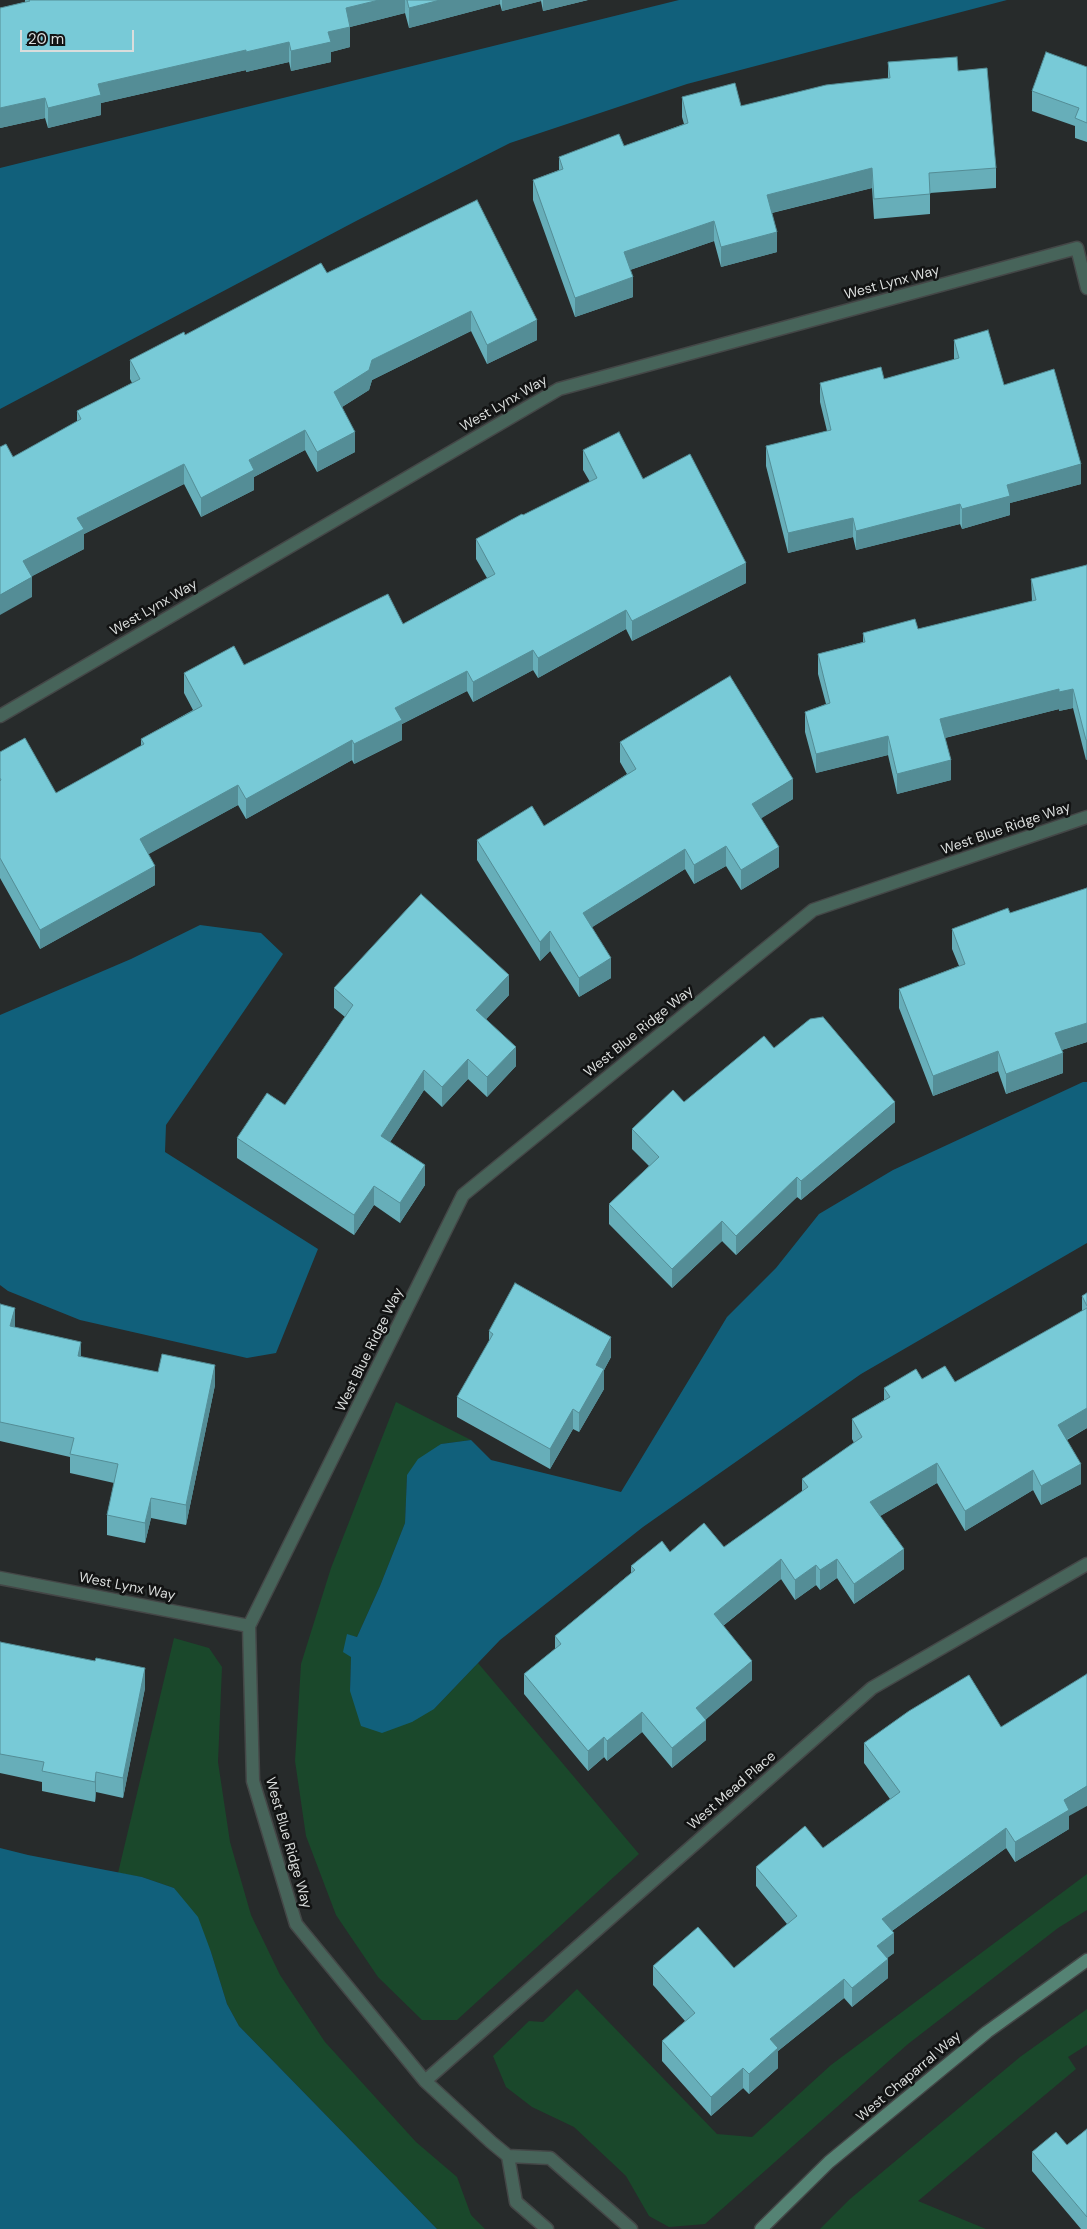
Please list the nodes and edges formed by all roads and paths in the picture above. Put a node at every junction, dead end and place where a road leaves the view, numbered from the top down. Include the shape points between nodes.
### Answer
1 (1087, 288) edge
2 (0, 716) edge
3 (1087, 817) edge
4 (1087, 1564) edge
5 (0, 1578) edge
6 (249, 1626) junction
7 (1087, 1960) edge
8 (425, 2081) junction
9 (508, 2156) junction
10 (547, 2229) edge
11 (631, 2229) edge
12 (761, 2229) edge

1 - 2 street, West Lynx Way via 1077,248 559,389
3 - 6 street, West Blue Ridge Way via 814,910 463,1195
4 - 8 street, West Mead Place via 872,1688
5 - 6 street, West Lynx Way
6 - 8 street, West Blue Ridge Way via 253,1781 296,1924
7 - 12 street, West Chaparral Way via 986,2032 829,2162
8 - 9 street, West Blue Ridge Way
9 - 10 street via 516,2202
9 - 11 street via 550,2158

